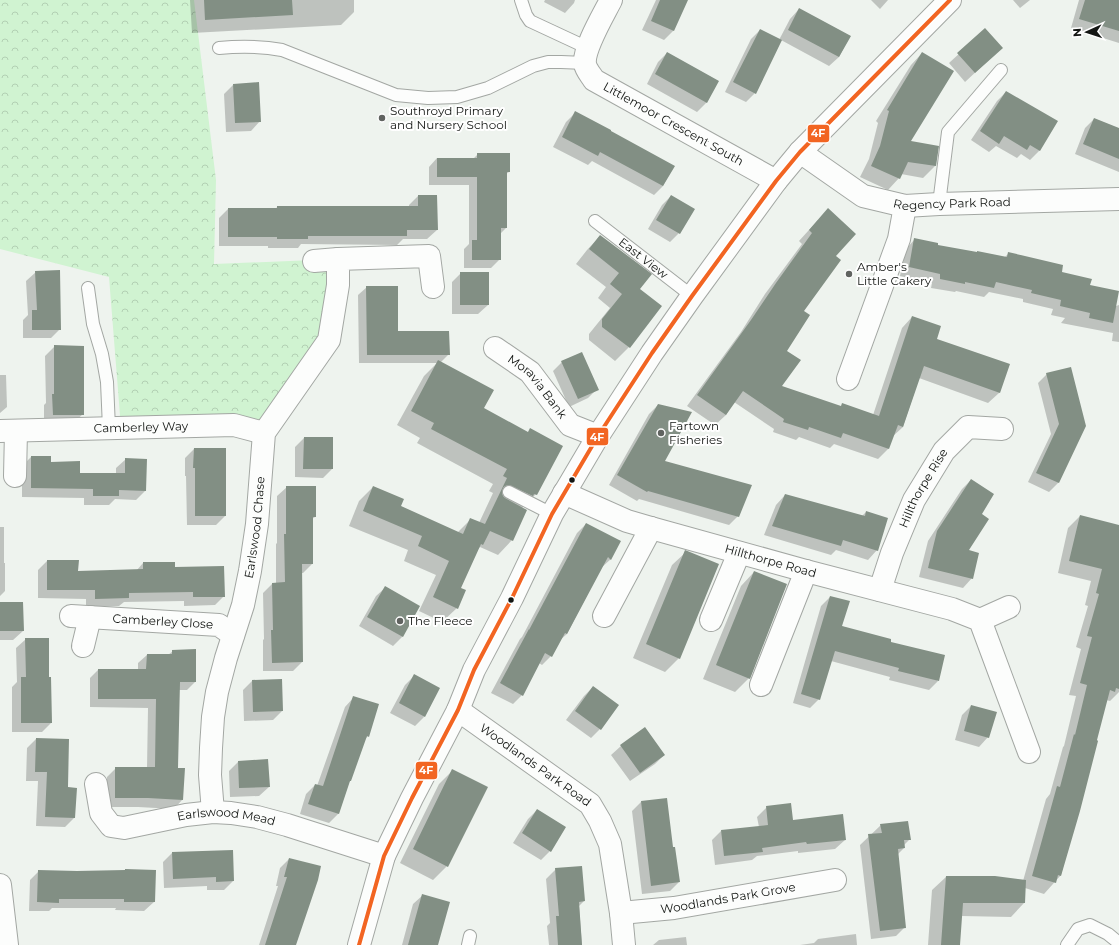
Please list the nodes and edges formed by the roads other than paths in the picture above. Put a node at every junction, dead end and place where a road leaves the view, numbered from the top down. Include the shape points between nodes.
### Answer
1 (521, 0) edge
2 (612, 0) edge
3 (950, 0) edge
4 (219, 48) dead end
5 (586, 56) junction
6 (1001, 70) dead end
7 (800, 152) junction
8 (776, 181) junction
9 (1119, 199) edge
10 (939, 204) junction
11 (905, 206) junction
12 (595, 221) dead end
13 (338, 259) junction
14 (314, 261) dead end
15 (433, 287) dead end
16 (88, 288) dead end
17 (692, 296) junction
18 (496, 348) dead end
19 (848, 378) dead end
20 (109, 428) junction
21 (1002, 429) dead end
22 (8, 431) edge
23 (264, 433) junction
24 (598, 436) junction
25 (15, 476) dead end
26 (509, 492) dead end
27 (564, 493) junction
28 (552, 514) junction
29 (651, 528) junction
30 (739, 553) junction
31 (806, 571) junction
32 (880, 590) junction
33 (1009, 607) dead end
34 (604, 616) dead end
35 (711, 620) dead end
36 (980, 620) junction
37 (233, 635) junction
38 (83, 646) dead end
39 (760, 685) dead end
40 (458, 710) junction
41 (1029, 752) dead end
42 (96, 784) dead end
43 (213, 812) junction
44 (384, 856) junction
45 (835, 880) dead end
46 (0, 885) edge
47 (621, 913) junction
48 (1119, 943) edge
49 (8, 945) edge
50 (359, 945) edge
51 (624, 945) edge
52 (1067, 945) edge

1 - 5 lane via 530,21
2 - 5 street
3 - 7 street
4 - 5 lane via 245,46 282,50 396,95 428,98 457,97 488,88 533,66
5 - 8 street, Littlemoor Crescent South via 588,72 594,80
6 - 10 lane via 948,132
7 - 8 street
7 - 11 street, Regency Park Road via 863,196
8 - 17 street
9 - 10 street, Regency Park Road
10 - 11 street, Regency Park Road
11 - 19 street via 899,239
12 - 17 lane, East View
13 - 14 street
13 - 15 street via 429,256
13 - 23 street via 338,285 329,340
16 - 20 lane via 93,324 107,382
17 - 24 street
18 - 24 street, Moravia Bank via 530,372 570,425
20 - 22 street, Camberley Way
20 - 23 street, Camberley Way via 234,425
21 - 32 street, Hillthorpe Rise via 968,427 944,451 914,500
22 - 25 street, Camberley Way
23 - 37 street, Earlswood Chase via 257,524 250,571
24 - 27 street
26 - 28 lane
27 - 28 street
27 - 29 street, Hillthorpe Road via 627,521
28 - 40 street via 474,670
29 - 30 street, Hillthorpe Road
29 - 34 street
30 - 31 street, Hillthorpe Road
30 - 35 street
31 - 32 street, Hillthorpe Road
31 - 39 street
32 - 36 street, Hillthorpe Road via 952,608
33 - 36 street
36 - 41 street
37 - 38 street, Camberley Close via 220,625 80,617
37 - 43 street, Earlswood Chase via 217,692 213,717 210,775
40 - 44 street
40 - 47 street, Woodlands Park Road via 590,804 610,844
42 - 43 street, Earlswood Mead via 101,813 111,826 124,828
43 - 44 street, Earlswood Mead via 257,817
44 - 50 street
45 - 47 street, Woodlands Park Grove via 674,908
46 - 49 street
47 - 51 street, Woodlands Park Road
48 - 52 lane via 1090,925 1078,929

